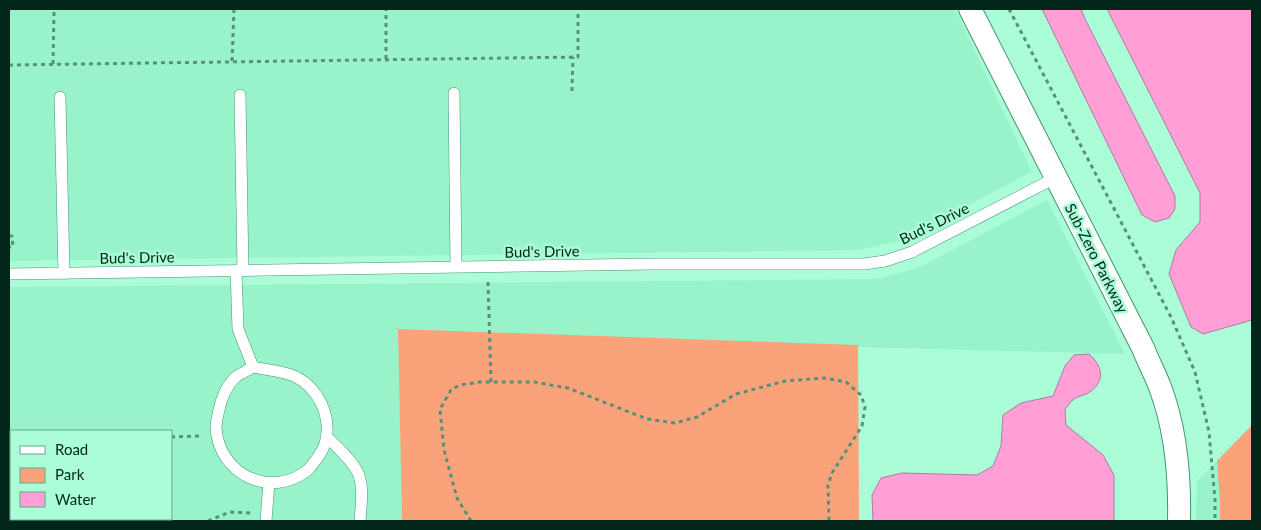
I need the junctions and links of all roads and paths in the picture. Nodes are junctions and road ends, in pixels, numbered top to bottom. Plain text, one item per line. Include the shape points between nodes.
1 (234, 9) edge
2 (386, 9) edge
3 (578, 9) edge
4 (970, 9) edge
5 (1009, 9) edge
6 (54, 11) dead end
7 (573, 57) junction
8 (386, 59) junction
9 (232, 62) junction
10 (52, 64) junction
11 (9, 65) edge
12 (572, 91) dead end
13 (454, 93) dead end
14 (240, 95) dead end
15 (60, 97) dead end
16 (1055, 178) junction
17 (9, 236) edge
18 (9, 248) edge
19 (456, 267) junction
20 (487, 267) junction
21 (240, 270) junction
22 (9, 274) edge
23 (64, 274) junction
24 (253, 367) junction
25 (491, 382) junction
26 (218, 436) junction
27 (326, 436) junction
28 (172, 437) edge
29 (269, 482) junction
30 (266, 518) edge
31 (208, 521) edge
32 (360, 521) edge
33 (471, 521) edge
34 (830, 521) edge
35 (1180, 521) edge
36 (1215, 521) edge

1 - 9 path
2 - 8 path
3 - 7 path via 578,57
4 - 16 street, Sub-Zero Parkway
5 - 36 path via 1171,317 1195,372 1208,432
6 - 10 path
7 - 8 path
7 - 12 path
8 - 9 path
9 - 10 path
10 - 11 path
13 - 19 lane
14 - 21 lane
15 - 23 lane
16 - 20 lane, Bud's Drive via 912,252 885,262
16 - 35 street, Sub-Zero Parkway via 1160,387 1177,462
17 - 18 path via 12,236 13,247
19 - 20 lane, Bud's Drive
19 - 21 lane, Bud's Drive
20 - 25 path
21 - 23 lane, Bud's Drive
21 - 24 lane via 238,329
22 - 23 lane, Bud's Drive
24 - 26 lane via 235,377 224,393 216,427
24 - 27 lane via 294,376 309,386 324,409
25 - 33 path via 460,385 452,390 440,409 444,450 457,498
25 - 34 path via 534,382 568,388 647,419 675,423 697,417 736,394 785,381 824,378 846,382 861,395 865,407 862,426 828,485
26 - 28 path
26 - 29 lane via 228,461 241,474
27 - 29 lane via 320,454 309,468 294,478
27 - 32 lane via 358,474
29 - 30 lane
30 - 31 path via 230,512

